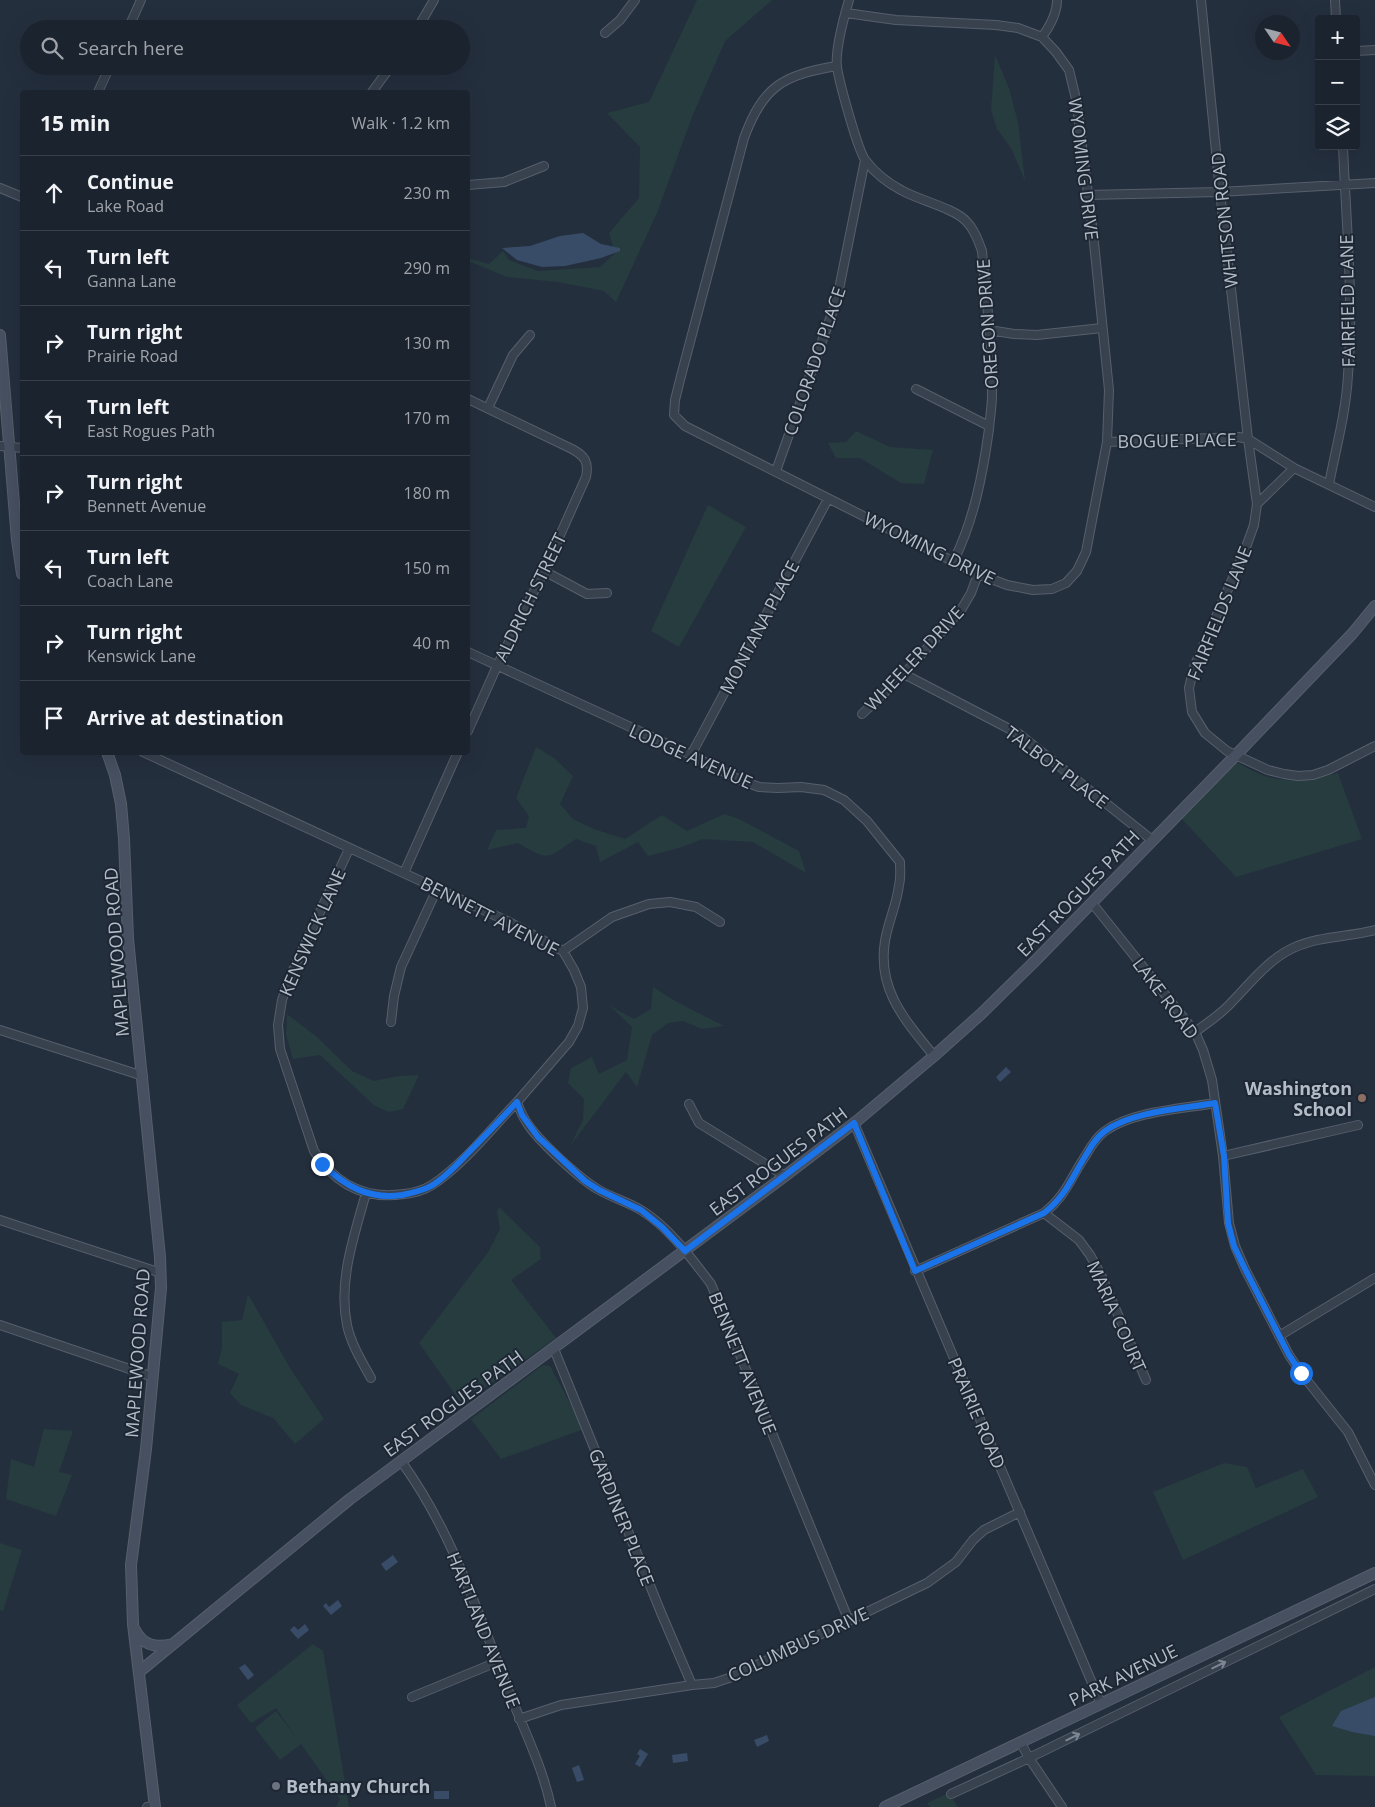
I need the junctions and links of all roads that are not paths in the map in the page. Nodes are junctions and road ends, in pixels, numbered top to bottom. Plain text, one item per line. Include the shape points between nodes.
1 (141, 0) edge
2 (434, 0) edge
3 (635, 0) edge
4 (849, 0) edge
5 (1057, 0) edge
6 (1201, 0) edge
7 (1335, 0) edge
8 (846, 13) junction
9 (1336, 15) edge
10 (132, 20) edge
11 (422, 20) edge
12 (605, 33) dead end
13 (1042, 37) junction
14 (1375, 50) edge
15 (1360, 51) edge
16 (837, 66) junction
17 (106, 75) edge
18 (384, 75) edge
19 (99, 90) edge
20 (373, 90) edge
21 (1343, 150) edge
22 (864, 160) junction
23 (544, 166) dead end
24 (1375, 183) edge
25 (470, 185) edge
26 (1344, 185) junction
27 (0, 188) edge
28 (1220, 192) junction
29 (1088, 195) junction
30 (20, 196) edge
31 (1102, 328) junction
32 (989, 330) junction
33 (0, 335) edge
34 (530, 335) dead end
35 (916, 390) dead end
36 (470, 400) edge
37 (488, 408) junction
38 (989, 426) junction
39 (1248, 439) junction
40 (1107, 442) junction
41 (5, 446) edge
42 (20, 448) edge
43 (1294, 468) junction
44 (776, 472) junction
45 (1329, 484) junction
46 (828, 499) junction
47 (1258, 504) junction
48 (1375, 507) edge
49 (20, 560) edge
50 (954, 560) junction
51 (544, 571) junction
52 (978, 574) junction
53 (606, 593) dead end
54 (1375, 606) edge
55 (470, 653) edge
56 (497, 666) junction
57 (904, 674) junction
58 (862, 714) dead end
59 (470, 727) edge
60 (1375, 746) edge
61 (108, 755) edge
62 (149, 755) edge
63 (457, 755) edge
64 (690, 755) junction
65 (1236, 755) junction
66 (1152, 840) junction
67 (349, 849) junction
68 (404, 873) junction
69 (437, 889) junction
70 (1092, 903) junction
71 (720, 922) dead end
72 (1375, 930) edge
73 (563, 951) junction
74 (391, 1022) dead end
75 (0, 1030) edge
76 (1195, 1032) junction
77 (934, 1056) junction
78 (143, 1076) junction
79 (517, 1102) junction
80 (1215, 1103) junction
81 (689, 1104) dead end
82 (854, 1123) junction
83 (1358, 1125) dead end
84 (1224, 1156) junction
85 (786, 1176) junction
86 (366, 1194) junction
87 (1044, 1213) junction
88 (0, 1220) edge
89 (685, 1251) junction
90 (915, 1271) junction
91 (161, 1273) junction
92 (1375, 1278) edge
93 (0, 1326) edge
94 (1279, 1336) junction
95 (554, 1349) junction
96 (153, 1378) junction
97 (371, 1378) dead end
98 (1146, 1380) dead end
99 (401, 1462) junction
100 (1375, 1485) edge
101 (1020, 1512) junction
102 (1375, 1573) edge
103 (1375, 1589) edge
104 (849, 1621) junction
105 (133, 1624) junction
106 (174, 1644) junction
107 (497, 1662) junction
108 (139, 1672) junction
109 (692, 1685) junction
110 (412, 1697) dead end
111 (1101, 1704) junction
112 (519, 1719) junction
113 (1021, 1743) junction
114 (1029, 1758) junction
115 (951, 1794) dead end
116 (152, 1807) edge
117 (551, 1807) edge
118 (885, 1807) edge
119 (1062, 1807) edge

1 - 10 street
2 - 11 street
3 - 12 street
4 - 8 street, OREGON DRIVE
5 - 13 street via 1051,26
6 - 28 street, WHITSON ROAD
7 - 9 street
8 - 13 street, WYOMING DRIVE via 896,20 996,25 1018,28
8 - 16 street, OREGON DRIVE
13 - 29 street, WYOMING DRIVE via 1069,70 1076,99
14 - 15 street
16 - 22 street, OREGON DRIVE
16 - 44 street, WYOMING DRIVE via 793,76 761,100 752,118 675,400 674,415 684,426
17 - 19 street
18 - 20 street
21 - 26 street, FAIRFIELD LANE
22 - 32 street, OREGON DRIVE via 898,189 965,220 982,251
22 - 44 street, COLORADO PLACE via 837,299
23 - 25 street via 504,182
24 - 26 street
26 - 28 street
26 - 45 street, FAIRFIELD LANE via 1351,330 1341,431
27 - 30 street
28 - 29 street
28 - 39 street, WHITSON ROAD
29 - 31 street, WYOMING DRIVE
31 - 32 street via 1037,335
31 - 40 street, WYOMING DRIVE via 1109,390
32 - 38 street, OREGON DRIVE via 992,396
33 - 41 street
34 - 37 street via 513,355
35 - 38 street
36 - 37 street
37 - 51 street, ALDRICH STREET via 572,449 587,461 586,477
38 - 50 street, OREGON DRIVE via 974,509
39 - 40 street, BOGUE PLACE
39 - 43 street
39 - 47 street, WHITSON ROAD
40 - 52 street, WYOMING DRIVE via 1086,552 1077,571 1066,583 1052,589 1033,590
41 - 42 street
41 - 49 street
43 - 45 street
43 - 47 street
44 - 46 street, WYOMING DRIVE
45 - 48 street
46 - 50 street, WYOMING DRIVE
46 - 64 street, MONTANA PLACE
47 - 65 street, FAIRFIELDS LANE via 1245,550 1194,666 1189,688 1197,723 1218,744
50 - 52 street, WYOMING DRIVE
51 - 53 street via 587,594
51 - 56 street, ALDRICH STREET
52 - 57 street, WHEELER DRIVE via 972,593 961,610
54 - 65 street, EAST ROGUES PATH
55 - 56 street, LODGE AVENUE
56 - 59 street, ALDRICH STREET
56 - 64 street, LODGE AVENUE
57 - 58 street, WHEELER DRIVE
57 - 66 street, TALBOT PLACE via 1019,734
60 - 65 street, FAIRFIELDS LANE via 1328,770 1306,775 1268,770
61 - 78 street, MAPLEWOOD ROAD via 121,804 128,939
62 - 67 street, BENNETT AVENUE
63 - 68 street
64 - 77 street, LODGE AVENUE via 759,787 824,790 844,800 886,842 900,862 900,885 885,940 884,970 894,1001
65 - 66 street, EAST ROGUES PATH
66 - 70 street, EAST ROGUES PATH
67 - 68 street, BENNETT AVENUE
67 - 86 street, KENSWICK LANE via 289,979 278,1025 280,1049 314,1151 337,1178
68 - 69 street, BENNETT AVENUE
69 - 73 street, BENNETT AVENUE
69 - 74 street via 401,967
70 - 76 street, LAKE ROAD
70 - 77 street, EAST ROGUES PATH via 981,1014
71 - 73 street via 696,906 670,902 649,904 612,917
72 - 76 street via 1308,942 1291,949 1274,960
73 - 79 street, BENNETT AVENUE via 581,987 583,1008 578,1026 569,1042
75 - 78 street
76 - 80 street, LAKE ROAD via 1208,1064
77 - 82 street, EAST ROGUES PATH
78 - 91 street, MAPLEWOOD ROAD
79 - 86 street via 451,1171 431,1186 395,1196
79 - 89 street, BENNETT AVENUE via 538,1137 585,1181 641,1210
80 - 84 street, LAKE ROAD
80 - 87 street via 1134,1116 1104,1132 1056,1204
81 - 85 street via 699,1122
82 - 85 street, EAST ROGUES PATH
82 - 90 street, PRAIRIE ROAD
83 - 84 street
84 - 94 street, LAKE ROAD via 1228,1223 1234,1246
85 - 89 street, EAST ROGUES PATH
86 - 97 street via 348,1259 344,1304 348,1327
87 - 90 street
87 - 98 street, MARIA COURT via 1079,1240 1090,1255
88 - 91 street
89 - 95 street, EAST ROGUES PATH
89 - 104 street, BENNETT AVENUE via 711,1284 724,1313
90 - 101 street, PRAIRIE ROAD
91 - 96 street, MAPLEWOOD ROAD
92 - 94 street
93 - 96 street
94 - 100 street, LAKE ROAD via 1301,1373 1348,1432
95 - 99 street, EAST ROGUES PATH
95 - 109 street, GARDINER PLACE
96 - 105 street, MAPLEWOOD ROAD via 131,1565
99 - 106 street, EAST ROGUES PATH
99 - 107 street, HARTLAND AVENUE via 445,1534
101 - 104 street, COLUMBUS DRIVE via 984,1530 956,1562 927,1583
101 - 111 street, PRAIRIE ROAD
102 - 111 street, PARK AVENUE
114 -> 103 street
104 - 109 street, COLUMBUS DRIVE via 732,1677
105 - 106 street via 137,1635 147,1644 158,1647
105 - 108 street, MAPLEWOOD ROAD
106 - 108 street, EAST ROGUES PATH
107 - 110 street
107 - 112 street, HARTLAND AVENUE
108 - 116 street, MAPLEWOOD ROAD
109 - 112 street, COLUMBUS DRIVE via 561,1705
111 - 113 street, PARK AVENUE
112 - 117 street, HARTLAND AVENUE via 540,1769
113 - 114 street
113 - 118 street, PARK AVENUE
114 - 115 street
114 - 119 street

